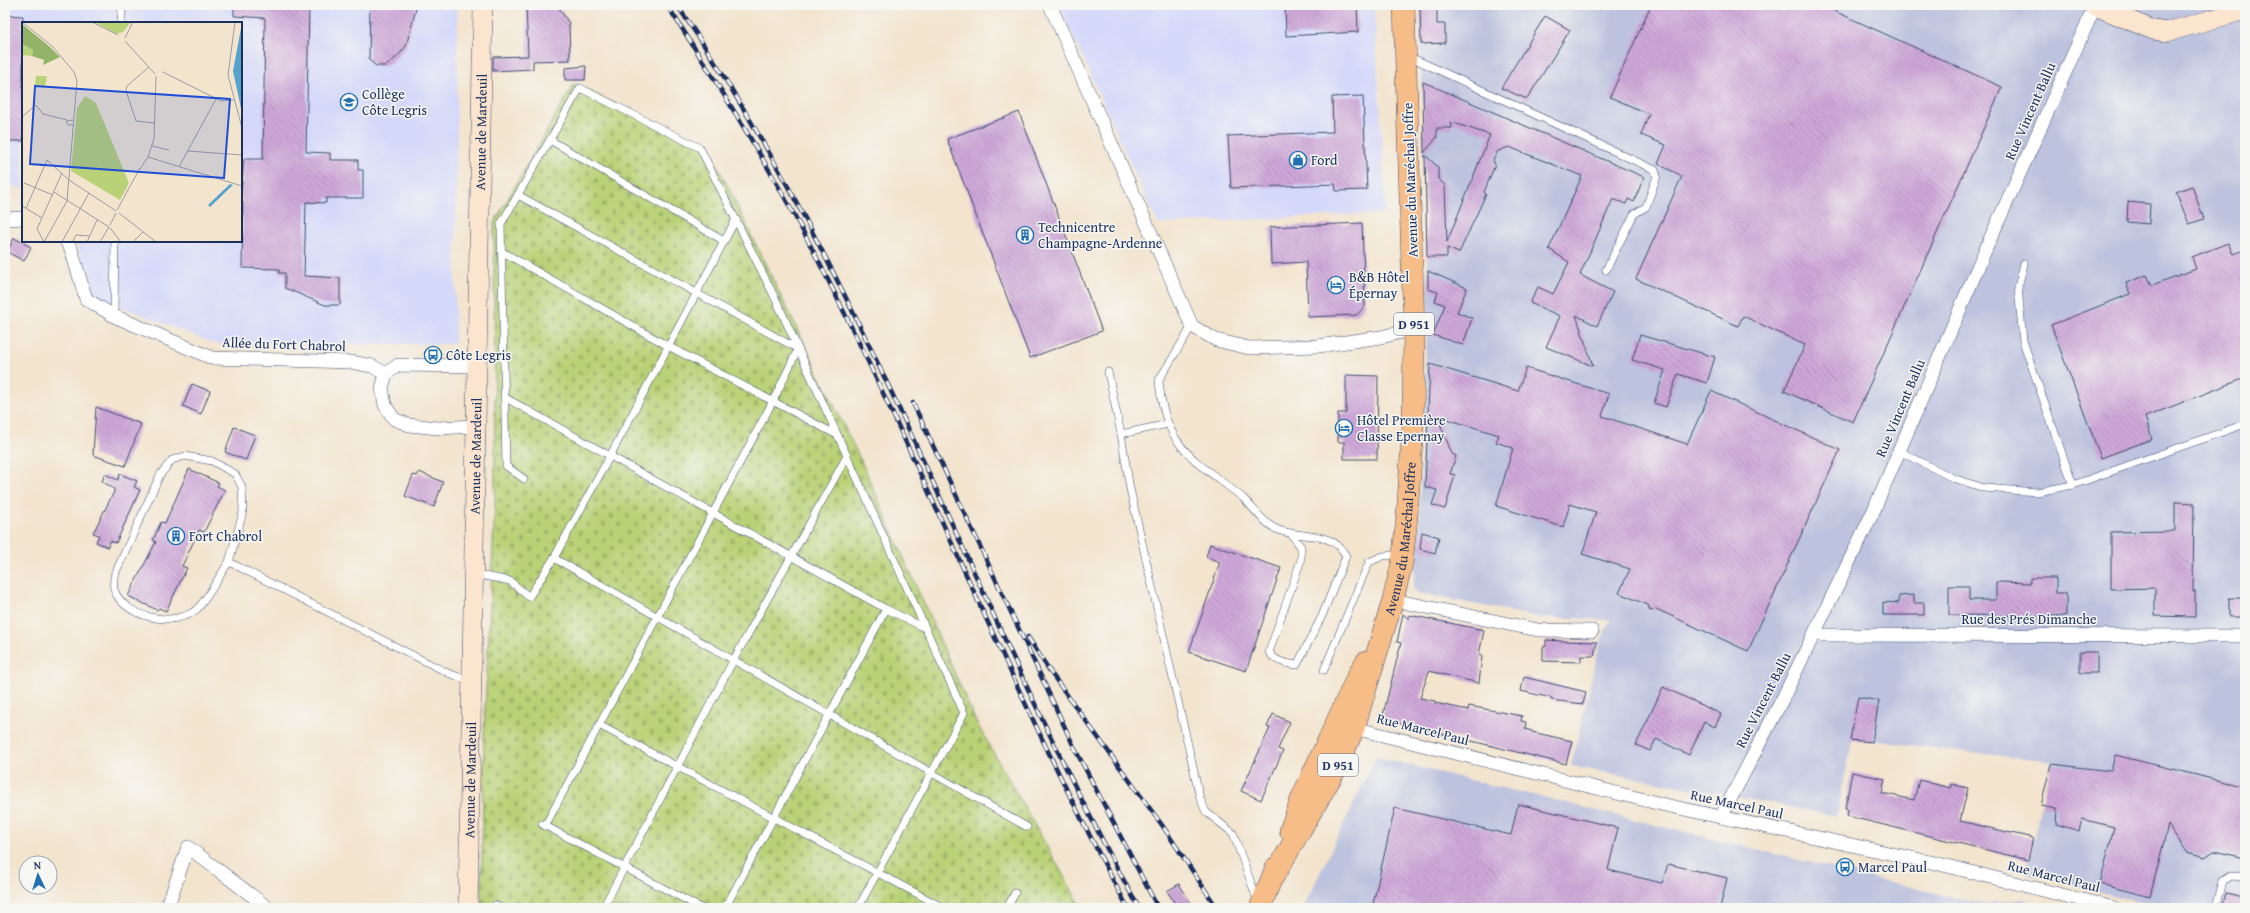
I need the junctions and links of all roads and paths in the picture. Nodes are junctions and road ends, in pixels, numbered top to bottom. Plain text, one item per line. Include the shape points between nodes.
1 (122, 5) edge
2 (483, 5) edge
3 (1050, 5) edge
4 (1404, 5) edge
5 (2094, 5) edge
6 (2245, 10) edge
7 (121, 22) edge
8 (1406, 55) junction
9 (550, 140) junction
10 (518, 195) junction
11 (22, 218) edge
12 (5, 219) edge
13 (736, 219) junction
14 (724, 241) junction
15 (67, 242) edge
16 (115, 242) edge
17 (501, 251) junction
18 (2024, 264) dead end
19 (1606, 270) dead end
20 (697, 294) junction
21 (114, 316) junction
22 (1192, 326) junction
23 (1414, 330) junction
24 (668, 346) junction
25 (798, 349) junction
26 (477, 366) junction
27 (1108, 372) dead end
28 (386, 374) junction
29 (504, 397) junction
30 (773, 401) junction
31 (1168, 424) junction
32 (2245, 424) edge
33 (476, 426) junction
34 (1121, 434) junction
35 (837, 435) junction
36 (1899, 451) junction
37 (610, 456) junction
38 (846, 456) junction
39 (524, 479) dead end
40 (2073, 486) junction
41 (712, 513) junction
42 (1291, 534) junction
43 (1403, 554) junction
44 (791, 556) junction
45 (554, 558) junction
46 (229, 562) junction
47 (474, 574) junction
48 (1393, 600) junction
49 (886, 609) junction
50 (657, 617) junction
51 (925, 628) junction
52 (1592, 631) dead end
53 (1814, 635) junction
54 (2245, 636) edge
55 (1381, 640) junction
56 (734, 661) junction
57 (1324, 670) dead end
58 (472, 682) junction
59 (828, 716) junction
60 (599, 725) junction
61 (1354, 728) junction
62 (678, 767) junction
63 (931, 773) junction
64 (1721, 817) junction
65 (772, 818) junction
66 (1027, 828) dead end
67 (625, 868) junction
68 (877, 873) junction
69 (2245, 877) edge
70 (1272, 879) junction
71 (1015, 893) dead end
72 (167, 908) edge
73 (268, 908) edge
74 (468, 908) edge
75 (603, 908) edge
76 (701, 908) edge
77 (725, 908) edge
78 (858, 908) edge
79 (944, 908) edge
80 (1007, 908) edge
81 (1260, 908) edge
82 (2114, 908) edge
83 (2215, 908) edge

1 - 7 lane
2 - 26 street, Avenue de Mardeuil
3 - 22 street
4 - 8 main road, Avenue du Maréchal Joffre / D 951
5 - 6 street via 2153,30 2167,32
5 - 36 street, Rue Vincent Ballu
8 - 19 lane via 1655,170 1657,176 1646,207 1634,214
8 - 23 main road, Avenue du Maréchal Joffre / D 951
9 - 10 lane
9 - 13 lane via 580,88 700,148
9 - 14 lane
10 - 17 lane via 501,224
10 - 20 lane
11 - 12 street
13 - 14 lane
13 - 25 lane
14 - 20 lane
15 - 21 street, Allée du Fort Chabrol via 86,299
16 - 21 lane
17 - 24 lane
17 - 29 lane
18 - 40 lane via 2018,287 2023,341
20 - 24 lane
20 - 25 lane
21 - 28 street, Allée du Fort Chabrol via 212,358 351,362 372,366
22 - 23 street via 1216,340 1248,348 1318,346
22 - 31 lane via 1159,380
23 - 43 main road, Avenue du Maréchal Joffre / D 951 via 1413,425
24 - 30 lane
24 - 37 lane
25 - 30 lane
25 - 35 lane
26 - 28 street via 398,365
26 - 33 street, Avenue de Mardeuil
27 - 34 lane
28 - 33 street via 382,388 385,404 394,419 409,425 438,428
29 - 37 lane
29 - 39 lane via 506,466
30 - 35 lane
30 - 41 lane
31 - 34 lane
31 - 42 lane via 1175,439 1191,458 1243,499 1275,529
32 - 40 lane
33 - 47 street, Avenue de Mardeuil
34 - 81 lane via 1130,489 1202,806 1213,819 1232,833
35 - 38 lane
36 - 40 lane via 1953,478 1984,488 2037,492
36 - 53 street, Rue Vincent Ballu
37 - 41 lane
37 - 45 lane
38 - 44 lane
38 - 51 lane
41 - 44 lane
41 - 50 lane
42 - 42 lane via 1301,547 1301,560 1269,652 1272,657 1297,665 1322,616 1346,556 1343,548 1335,542 1311,534
43 - 48 main road, Avenue du Maréchal Joffre / D 951
43 - 57 lane via 1383,556 1369,562
44 - 49 lane
44 - 56 lane
45 - 47 lane via 529,597 510,581
45 - 50 lane
46 - 46 lane via 242,512 242,487 235,474 212,461 185,456 172,460 160,475 114,576 114,588 121,601 135,611 156,619 172,620 198,608
46 - 58 lane via 448,673
47 - 58 street, Avenue de Mardeuil
48 - 52 street via 1538,630
48 - 55 main road, Avenue du Maréchal Joffre / D 951
49 - 51 lane
49 - 59 lane
50 - 56 lane
50 - 60 lane
51 - 63 lane via 964,713
53 - 54 street, Rue des Prés Dimanche
53 - 64 street, Rue Vincent Ballu
55 - 61 main road, Avenue du Maréchal Joffre / D 951
55 - 70 main road, Avenue du Maréchal Joffre / D 951 via 1359,672 1302,797
56 - 59 lane
56 - 62 lane
58 - 74 street, Avenue de Mardeuil
59 - 63 lane
59 - 65 lane
60 - 62 lane
60 - 67 lane via 543,825
61 - 64 street, Rue Marcel Paul
61 - 70 main road, Avenue du Maréchal Joffre / D 951 via 1339,764
62 - 65 lane
62 - 67 lane
63 - 66 lane
63 - 68 lane
64 - 82 street, Rue Marcel Paul via 1935,863
65 - 68 lane
65 - 77 lane
67 - 75 lane
67 - 76 lane
68 - 78 lane
68 - 79 lane
69 - 83 lane via 2230,876 2222,880
70 - 81 main road, D 951
71 - 80 lane
72 - 73 street via 188,847

